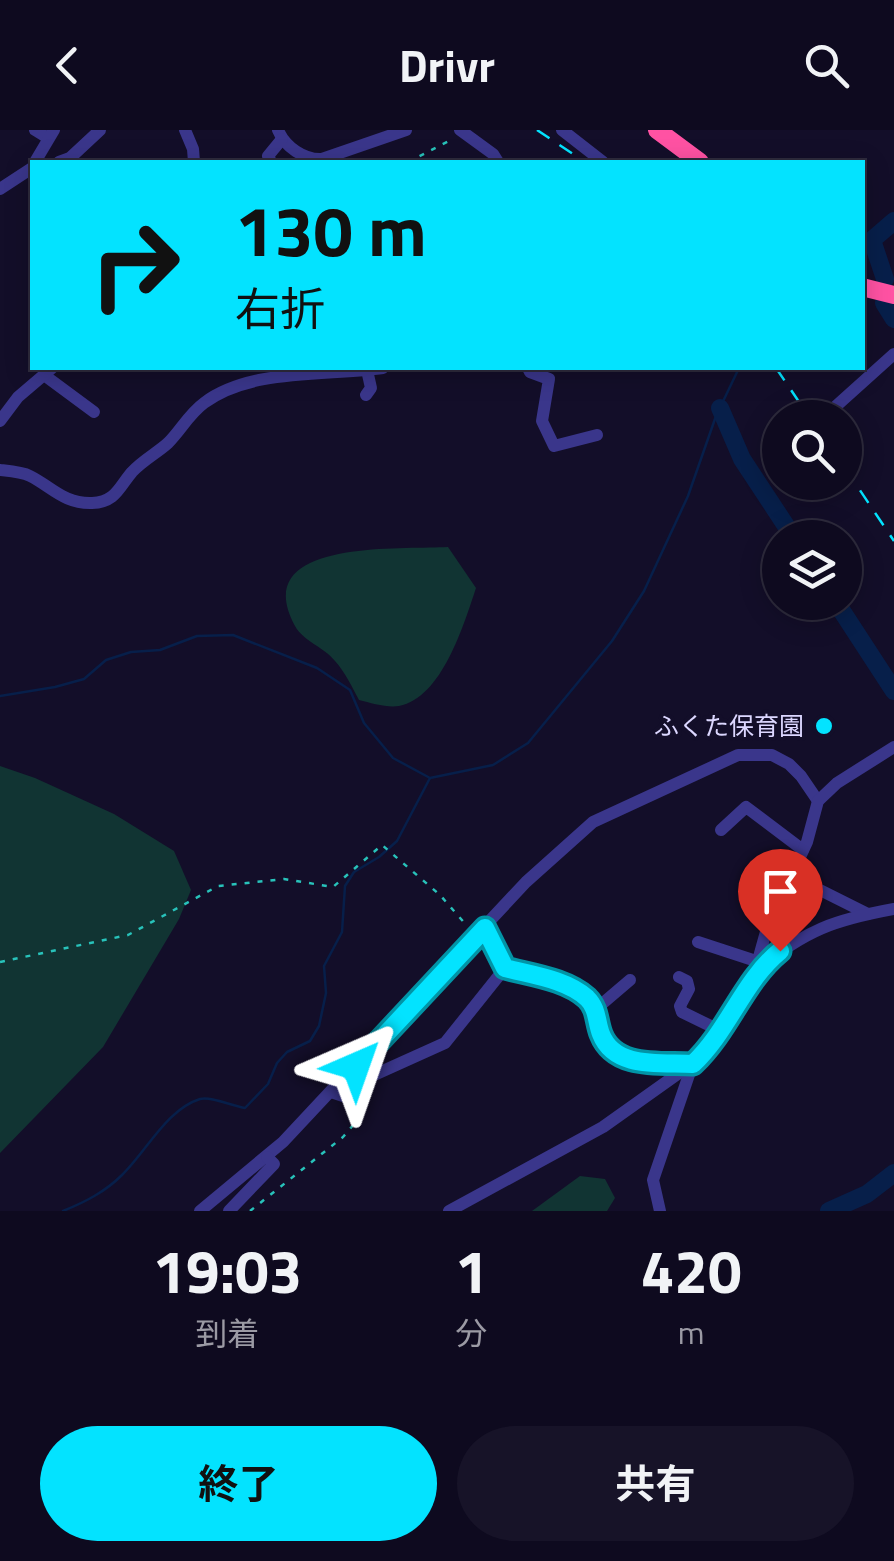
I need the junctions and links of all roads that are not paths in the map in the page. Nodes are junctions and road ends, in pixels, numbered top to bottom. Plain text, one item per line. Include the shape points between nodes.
1 (35, 130) edge
2 (100, 130) edge
3 (185, 130) edge
4 (406, 130) edge
5 (562, 130) edge
6 (658, 130) edge
7 (463, 131) edge
8 (280, 133) edge
9 (51, 134) edge
10 (37, 160) edge
11 (64, 160) edge
12 (194, 160) edge
13 (270, 160) edge
14 (496, 160) edge
15 (599, 160) edge
16 (697, 160) edge
17 (30, 169) edge
18 (0, 189) edge
19 (865, 287) edge
20 (894, 294) edge
21 (893, 357) edge
22 (367, 370) joint
23 (529, 370) edge
24 (48, 371) edge
25 (282, 371) edge
26 (366, 394) dead end
27 (843, 400) edge
28 (94, 412) dead end
29 (0, 421) edge
30 (597, 435) dead end
31 (0, 470) edge
32 (894, 748) edge
33 (818, 801) junction
34 (721, 830) dead end
35 (803, 850) junction
36 (792, 876) junction
37 (894, 909) edge
38 (868, 914) junction
39 (481, 932) junction
40 (698, 942) dead end
41 (758, 966) junction
42 (505, 968) junction
43 (679, 977) dead end
44 (630, 980) dead end
45 (728, 991) dead end
46 (741, 1000) junction
47 (596, 1009) junction
48 (721, 1031) junction
49 (693, 1064) junction
50 (331, 1092) junction
51 (267, 1157) junction
52 (200, 1211) edge
53 (229, 1211) edge
54 (450, 1211) edge
55 (660, 1211) edge

1 - 9 street
2 - 11 street
3 - 12 street
4 - 8 street via 322,160 312,160
5 - 15 street
6 - 16 highway
7 - 14 street
8 - 13 street
9 - 10 street
17 - 18 street
19 - 20 highway
21 - 27 street
22 - 25 street
22 - 26 street
23 - 30 street via 549,379 542,421 554,446
24 - 28 street
24 - 29 street
25 - 31 street via 204,402 108,500 73,500 28,475
32 - 33 street
33 - 35 street
33 - 39 street via 789,764 772,755 738,754 594,822
34 - 35 street via 746,807
35 - 36 street
36 - 38 street
36 - 41 street
37 - 38 street
38 - 41 street via 820,926
39 - 42 street
39 - 50 street
40 - 41 street
41 - 46 street
42 - 47 street via 566,985
42 - 50 street via 445,1043 343,1096
43 - 48 street via 688,988 680,1015
44 - 47 street
45 - 46 street
46 - 48 street
47 - 49 street via 606,1046 617,1055
48 - 49 street
49 - 54 street via 603,1126
49 - 55 street via 653,1180
50 - 51 street
51 - 52 street
51 - 53 street via 274,1164

